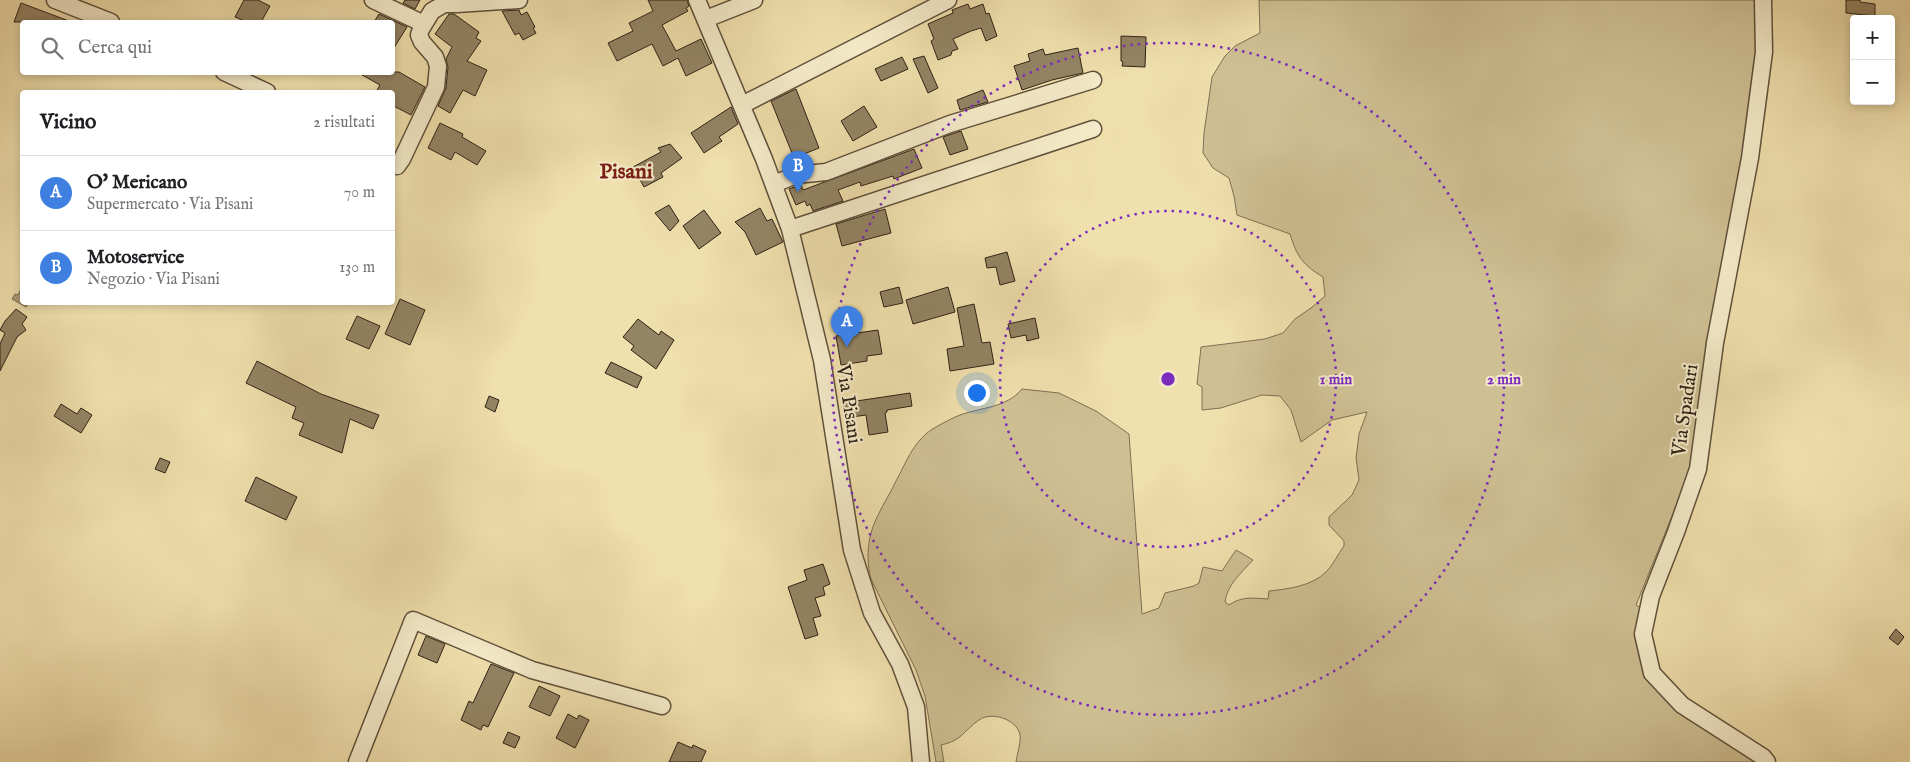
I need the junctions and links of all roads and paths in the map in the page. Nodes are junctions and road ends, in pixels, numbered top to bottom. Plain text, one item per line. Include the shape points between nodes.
1 (55, 0) edge
2 (373, 0) edge
3 (520, 0) edge
4 (697, 0) edge
5 (754, 0) edge
6 (948, 0) edge
7 (1763, 0) edge
8 (706, 19) junction
9 (106, 20) edge
10 (424, 24) junction
11 (230, 75) edge
12 (1093, 80) dead end
13 (263, 90) edge
14 (742, 105) junction
15 (1093, 129) dead end
16 (395, 165) edge
17 (774, 184) junction
18 (790, 229) junction
19 (662, 706) dead end
20 (356, 762) edge
21 (921, 762) edge
22 (1767, 762) edge

1 - 9 street
2 - 10 street
3 - 10 street via 444,4 432,11
4 - 8 street, Via Pisani
5 - 8 street
6 - 14 street
7 - 22 street, Via Spadari via 1764,52 1750,158 1715,343 1698,469 1651,596 1643,634 1652,673 1682,704
8 - 14 street, Via Pisani
10 - 16 street via 419,35 438,66 436,87 402,159
11 - 13 street
12 - 17 street via 950,124 826,172 796,175
14 - 17 street, Via Pisani
15 - 18 street
17 - 18 street, Via Pisani
18 - 21 street, Via Pisani via 822,360 852,550 872,614 900,664 916,708
19 - 20 street via 532,670 413,620

